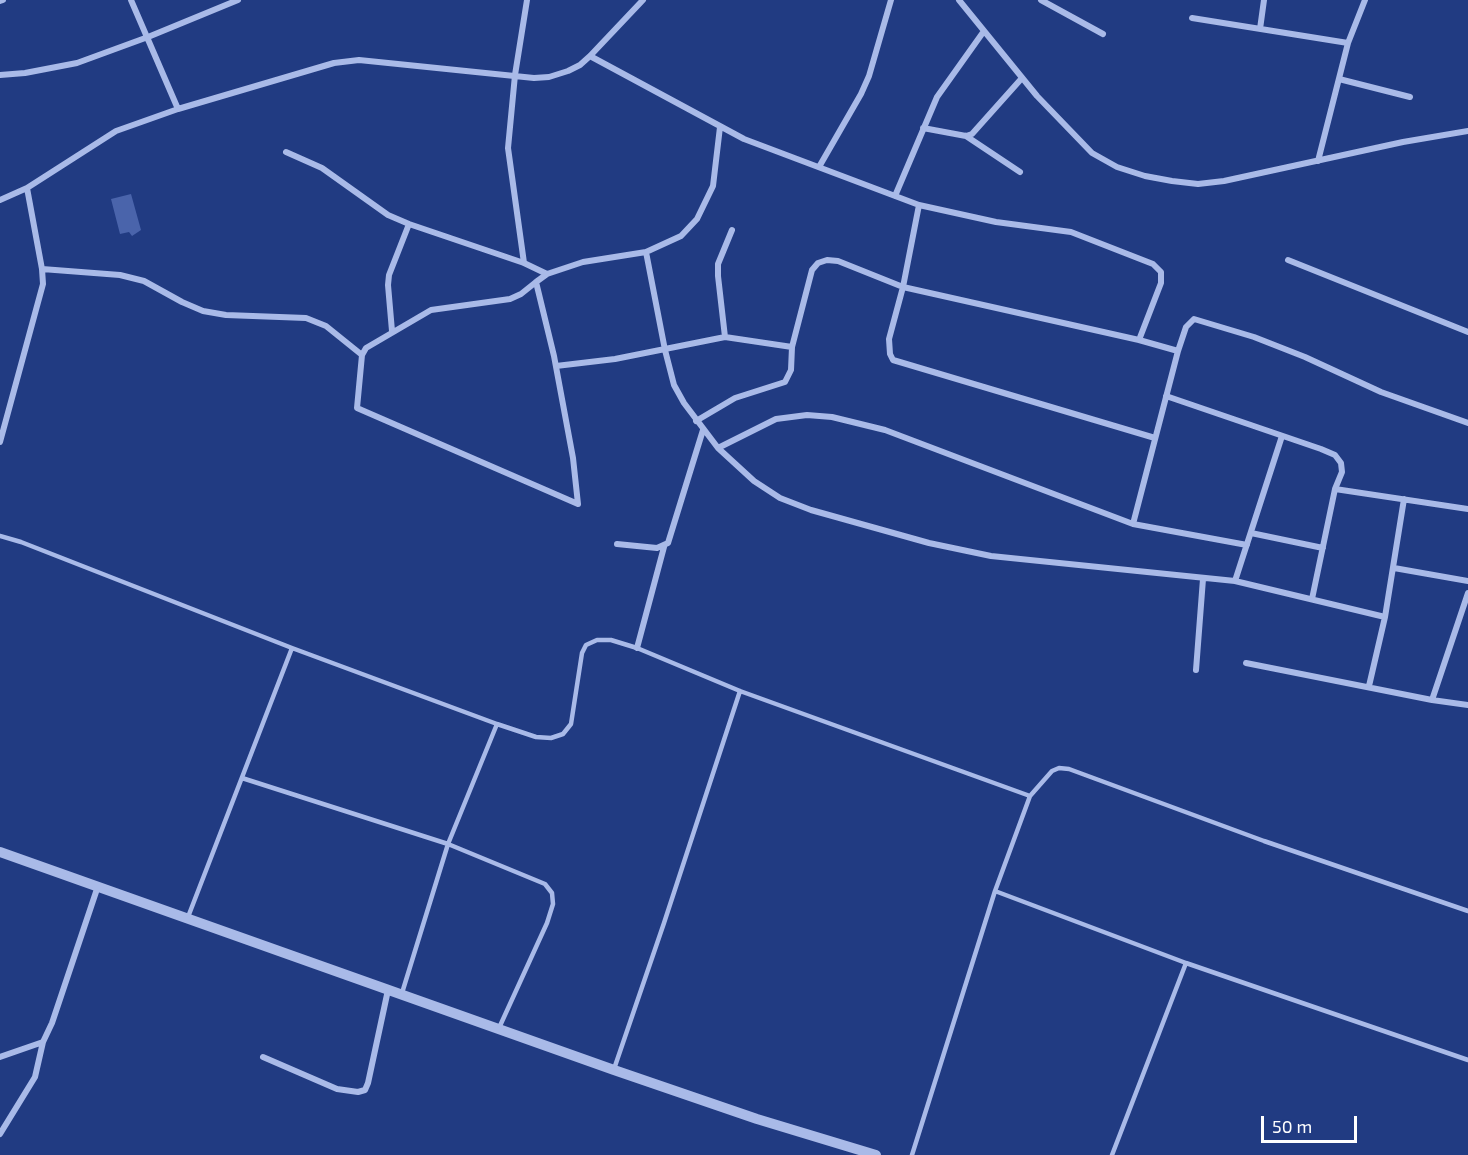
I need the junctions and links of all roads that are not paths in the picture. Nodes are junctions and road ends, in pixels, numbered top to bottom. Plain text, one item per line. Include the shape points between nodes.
1 (131, 0) edge
2 (237, 0) edge
3 (527, 0) edge
4 (643, 0) edge
5 (891, 0) edge
6 (959, 0) edge
7 (1041, 0) edge
8 (1264, 0) edge
9 (1365, 0) edge
10 (1192, 18) dead end
11 (1260, 29) junction
12 (984, 31) junction
13 (1103, 33) dead end
14 (148, 37) junction
15 (1348, 43) junction
16 (590, 56) junction
17 (0, 75) edge
18 (515, 75) junction
19 (1022, 78) junction
20 (1339, 79) junction
21 (1410, 97) dead end
22 (178, 109) junction
23 (720, 127) junction
24 (923, 128) junction
25 (1468, 131) edge
26 (966, 136) junction
27 (286, 152) dead end
28 (1318, 161) junction
29 (819, 167) junction
30 (1020, 172) dead end
31 (27, 189) junction
32 (896, 196) junction
33 (0, 200) edge
34 (919, 205) junction
35 (409, 224) junction
36 (732, 230) dead end
37 (646, 252) junction
38 (1288, 260) dead end
39 (524, 263) junction
40 (42, 269) junction
41 (547, 274) junction
42 (536, 282) junction
43 (903, 287) junction
44 (392, 331) junction
45 (1468, 332) edge
46 (725, 337) junction
47 (1139, 340) junction
48 (792, 347) junction
49 (665, 350) junction
50 (1178, 351) junction
51 (362, 355) junction
52 (556, 366) junction
53 (1166, 396) junction
54 (696, 421) junction
55 (1468, 423) edge
56 (703, 430) junction
57 (1282, 436) junction
58 (1155, 438) junction
59 (0, 442) edge
60 (718, 448) junction
61 (1335, 489) junction
62 (1404, 499) junction
63 (1468, 508) edge
64 (1133, 524) junction
65 (1251, 533) junction
66 (0, 536) edge
67 (617, 544) dead end
68 (1247, 545) junction
69 (664, 547) junction
70 (1323, 548) junction
71 (1394, 568) junction
72 (1203, 579) junction
73 (1236, 581) junction
74 (1468, 581) edge
75 (1468, 593) edge
76 (1312, 599) junction
77 (1385, 617) junction
78 (292, 648) junction
79 (637, 648) junction
80 (1246, 663) dead end
81 (1196, 670) dead end
82 (1369, 686) junction
83 (740, 691) junction
84 (1432, 700) junction
85 (1468, 705) edge
86 (497, 724) junction
87 (242, 778) junction
88 (1030, 796) junction
89 (448, 844) junction
90 (0, 852) edge
91 (98, 886) junction
92 (995, 891) junction
93 (1468, 911) edge
94 (188, 917) junction
95 (1186, 963) junction
96 (388, 990) junction
97 (401, 995) junction
98 (499, 1028) junction
99 (43, 1042) junction
100 (0, 1056) edge
101 (263, 1057) dead end
102 (1468, 1060) edge
103 (614, 1070) junction
104 (0, 1134) edge
105 (876, 1155) edge
106 (912, 1155) edge
107 (1112, 1155) edge

1 - 14 street
2 - 14 street
3 - 18 street
4 - 16 street
5 - 29 street via 869,76
6 - 12 street
7 - 13 street
8 - 11 street
9 - 15 street
10 - 11 street
11 - 15 street
12 - 19 street
12 - 24 street via 945,84
14 - 17 street via 77,63
14 - 22 street
15 - 20 street
16 - 18 street via 580,65 549,77
16 - 23 street
18 - 22 street via 359,60 312,68
18 - 39 street via 508,148
19 - 26 street via 977,131
19 - 28 street via 1092,153 1145,176 1198,184
20 - 21 street
20 - 28 street
22 - 31 street via 116,131
23 - 29 street
23 - 37 street via 713,186 697,219 681,236
24 - 26 street
24 - 32 street
25 - 28 street
26 - 30 street
27 - 35 street via 314,164 371,204
29 - 32 street
31 - 33 street
31 - 40 street
32 - 34 street
34 - 43 street
34 - 47 street via 996,222 1071,232 1153,264 1161,272 1161,283
35 - 39 street
35 - 44 street via 389,275
36 - 46 street via 717,276
37 - 41 street via 583,262
37 - 49 street
38 - 45 street
39 - 41 street
40 - 51 street via 120,275 144,281 203,311 306,318 326,326
40 - 59 street via 41,296
41 - 42 street
42 - 44 street via 510,299 431,310
42 - 52 street
43 - 47 street
43 - 48 street via 838,261 818,263 812,270
43 - 58 street via 889,339 893,360
44 - 51 street
46 - 48 street
46 - 49 street
47 - 50 street
48 - 54 street via 791,370 785,382 735,398
49 - 52 street
49 - 54 street via 674,385
50 - 53 street
50 - 55 street via 1186,327 1198,319 1254,337 1381,392
51 - 52 street via 357,408 578,504
53 - 57 street
53 - 58 street
54 - 56 street
56 - 60 street
56 - 69 street
57 - 61 street via 1335,455 1341,472
57 - 65 street
58 - 64 street
60 - 64 street via 776,419 832,417 885,430
60 - 72 street via 754,481 780,498 929,543 991,556
61 - 62 street
61 - 70 street
62 - 63 street
62 - 71 street
64 - 68 street
65 - 68 street
65 - 70 street
66 - 78 lane
67 - 69 street
68 - 73 street
69 - 79 street
70 - 76 street
71 - 74 street
71 - 77 street
72 - 73 street
72 - 81 street
73 - 76 street
75 - 84 street
76 - 77 street
77 - 82 street
78 - 86 lane
78 - 87 lane
79 - 83 lane
79 - 86 lane via 612,640 586,645 571,724 563,734 543,738
80 - 82 street
82 - 84 street
83 - 88 lane
83 - 103 lane
84 - 85 street
86 - 89 lane
87 - 89 lane
87 - 94 lane
88 - 92 lane
88 - 93 lane via 1052,771 1069,769
89 - 97 lane
89 - 98 lane via 545,884 552,893 547,923
90 - 91 street
91 - 94 street
91 - 99 street
92 - 95 lane
92 - 106 lane
94 - 96 street
95 - 102 lane
95 - 107 lane
96 - 97 street
96 - 101 street via 365,1090 337,1089
97 - 98 street
98 - 103 street
99 - 100 street
99 - 104 street via 33,1083
103 - 105 street

